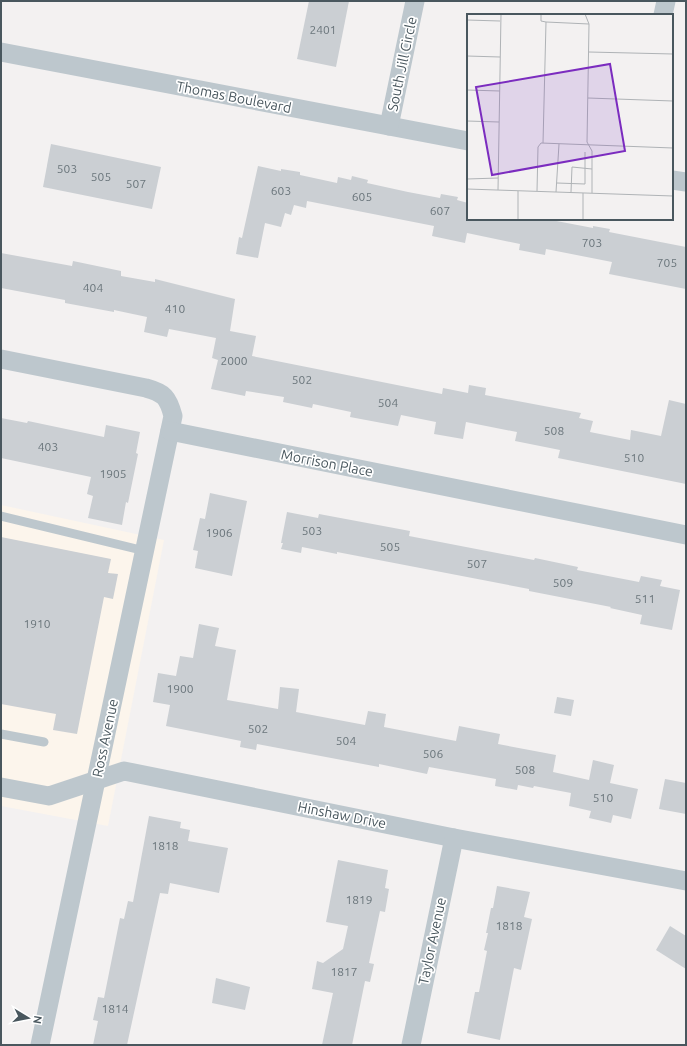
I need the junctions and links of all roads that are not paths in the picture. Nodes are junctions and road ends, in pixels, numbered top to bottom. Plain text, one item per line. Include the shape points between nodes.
1 (415, 1) edge
2 (666, 1) edge
3 (662, 14) edge
4 (1, 52) edge
5 (389, 126) junction
6 (467, 141) edge
7 (673, 180) edge
8 (686, 182) edge
9 (1, 359) edge
10 (170, 431) junction
11 (1, 516) edge
12 (686, 535) edge
13 (145, 550) junction
14 (1, 734) edge
15 (44, 742) dead end
16 (96, 781) junction
17 (1, 787) edge
18 (454, 838) junction
19 (686, 881) edge
20 (40, 1045) edge
21 (410, 1045) edge

1 - 5 street, South Jill Circle
2 - 3 street
4 - 5 street, Thomas Boulevard
5 - 6 street, Thomas Boulevard
7 - 8 street
9 - 10 street via 159,392 169,401 173,416
10 - 12 street, Morrison Place
10 - 13 street, Ross Avenue
11 - 13 lane
13 - 16 street, Ross Avenue
14 - 15 lane
16 - 17 street, Hinshaw Drive via 49,796
16 - 18 street, Hinshaw Drive via 124,771
16 - 20 street, Ross Avenue
18 - 19 street, Hinshaw Drive
18 - 21 street, Taylor Avenue

